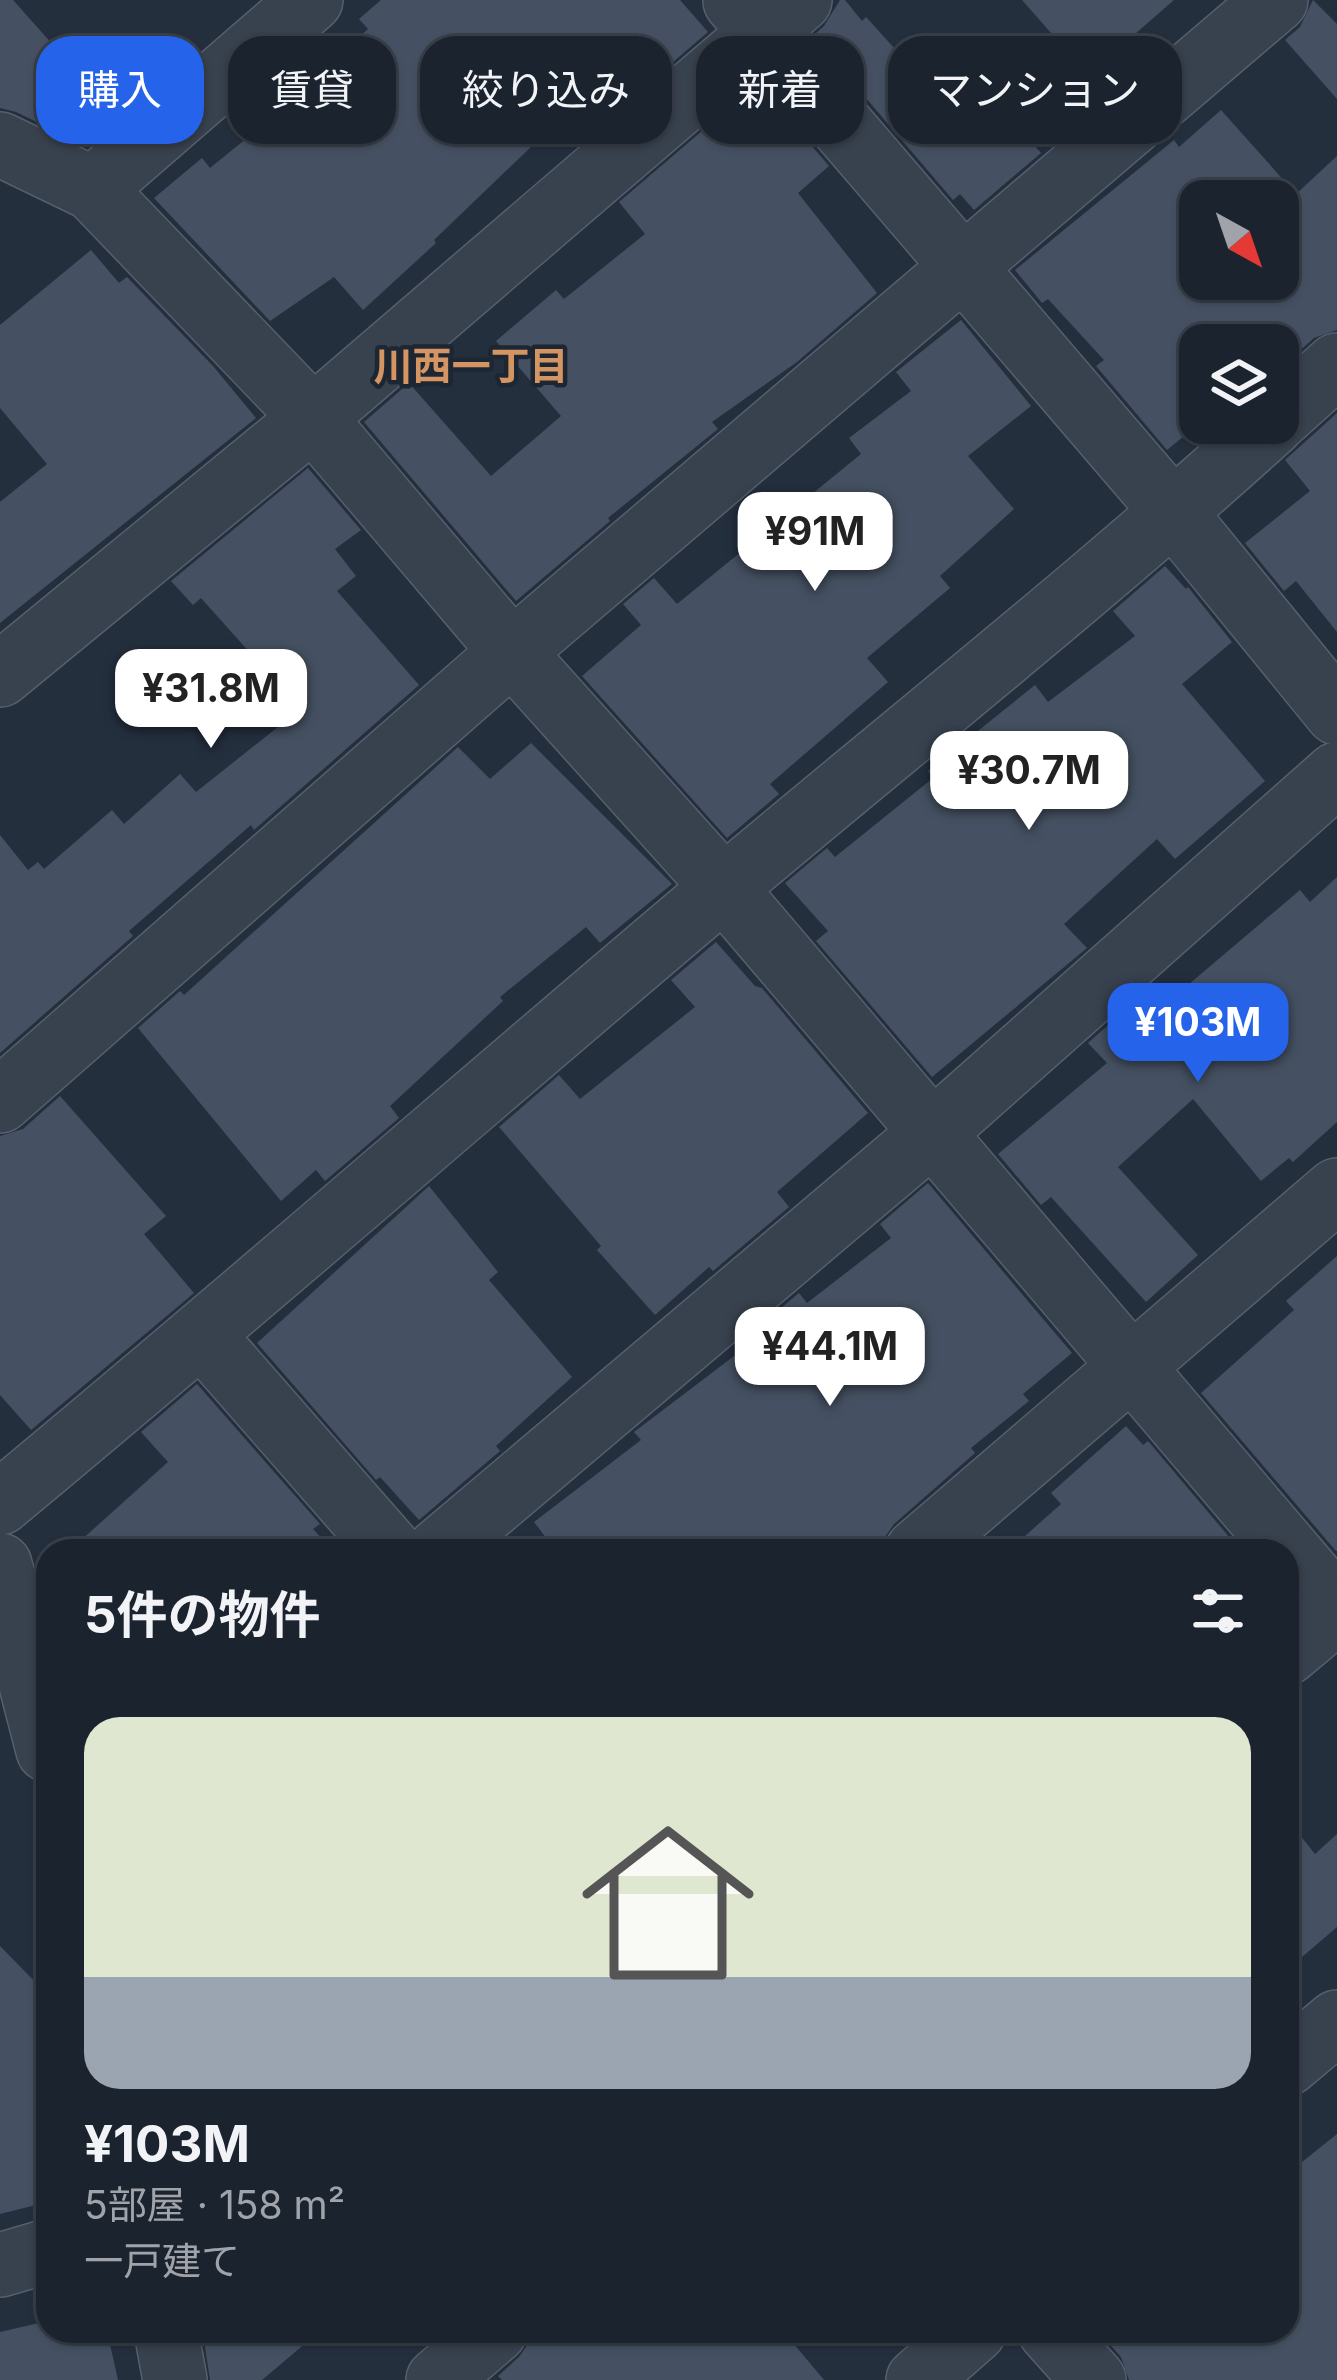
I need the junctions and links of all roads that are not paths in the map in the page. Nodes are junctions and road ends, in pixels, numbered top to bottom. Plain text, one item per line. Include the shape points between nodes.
1 (311, 0) edge
2 (1276, 0) edge
3 (765, 11) edge
4 (0, 144) edge
5 (94, 189) junction
6 (964, 270) junction
7 (1337, 365) edge
8 (1299, 399) edge
9 (313, 418) junction
10 (1250, 444) edge
11 (1174, 513) junction
12 (512, 652) junction
13 (0, 675) edge
14 (1337, 713) edge
15 (1337, 774) edge
16 (724, 888) junction
17 (0, 1101) edge
18 (931, 1134) junction
19 (1337, 1190) edge
20 (202, 1335) junction
21 (1134, 1365) junction
22 (0, 1503) edge
23 (380, 1539) edge
24 (452, 1539) edge
25 (931, 1539) edge
26 (1279, 1539) edge
27 (1299, 1563) edge
28 (0, 1565) edge
29 (1337, 1609) edge
30 (1299, 1642) edge
31 (36, 1704) edge
32 (1337, 2022) edge
33 (1299, 2054) edge
34 (36, 2254) edge
35 (0, 2265) edge
36 (168, 2343) edge
37 (481, 2343) edge
38 (960, 2343) edge
39 (1061, 2343) edge
40 (175, 2380) edge
41 (438, 2380) edge
42 (918, 2380) edge
43 (1094, 2380) edge

1 - 5 street
2 - 6 street
3 - 6 street
3 - 9 street
4 - 5 street
5 - 9 street
6 - 11 street
6 - 12 street
7 - 8 street
9 - 12 street
9 - 13 street
10 - 11 street
11 - 14 street
11 - 16 street
12 - 16 street
12 - 17 street
15 - 18 street
16 - 18 street
16 - 20 street
18 - 21 street
18 - 24 street
19 - 21 street
20 - 22 street
20 - 23 street
21 - 25 street
21 - 26 street
27 - 29 street
28 - 31 street
29 - 30 street
32 - 33 street
34 - 35 street
36 - 40 street
37 - 41 street
38 - 42 street
39 - 43 street

